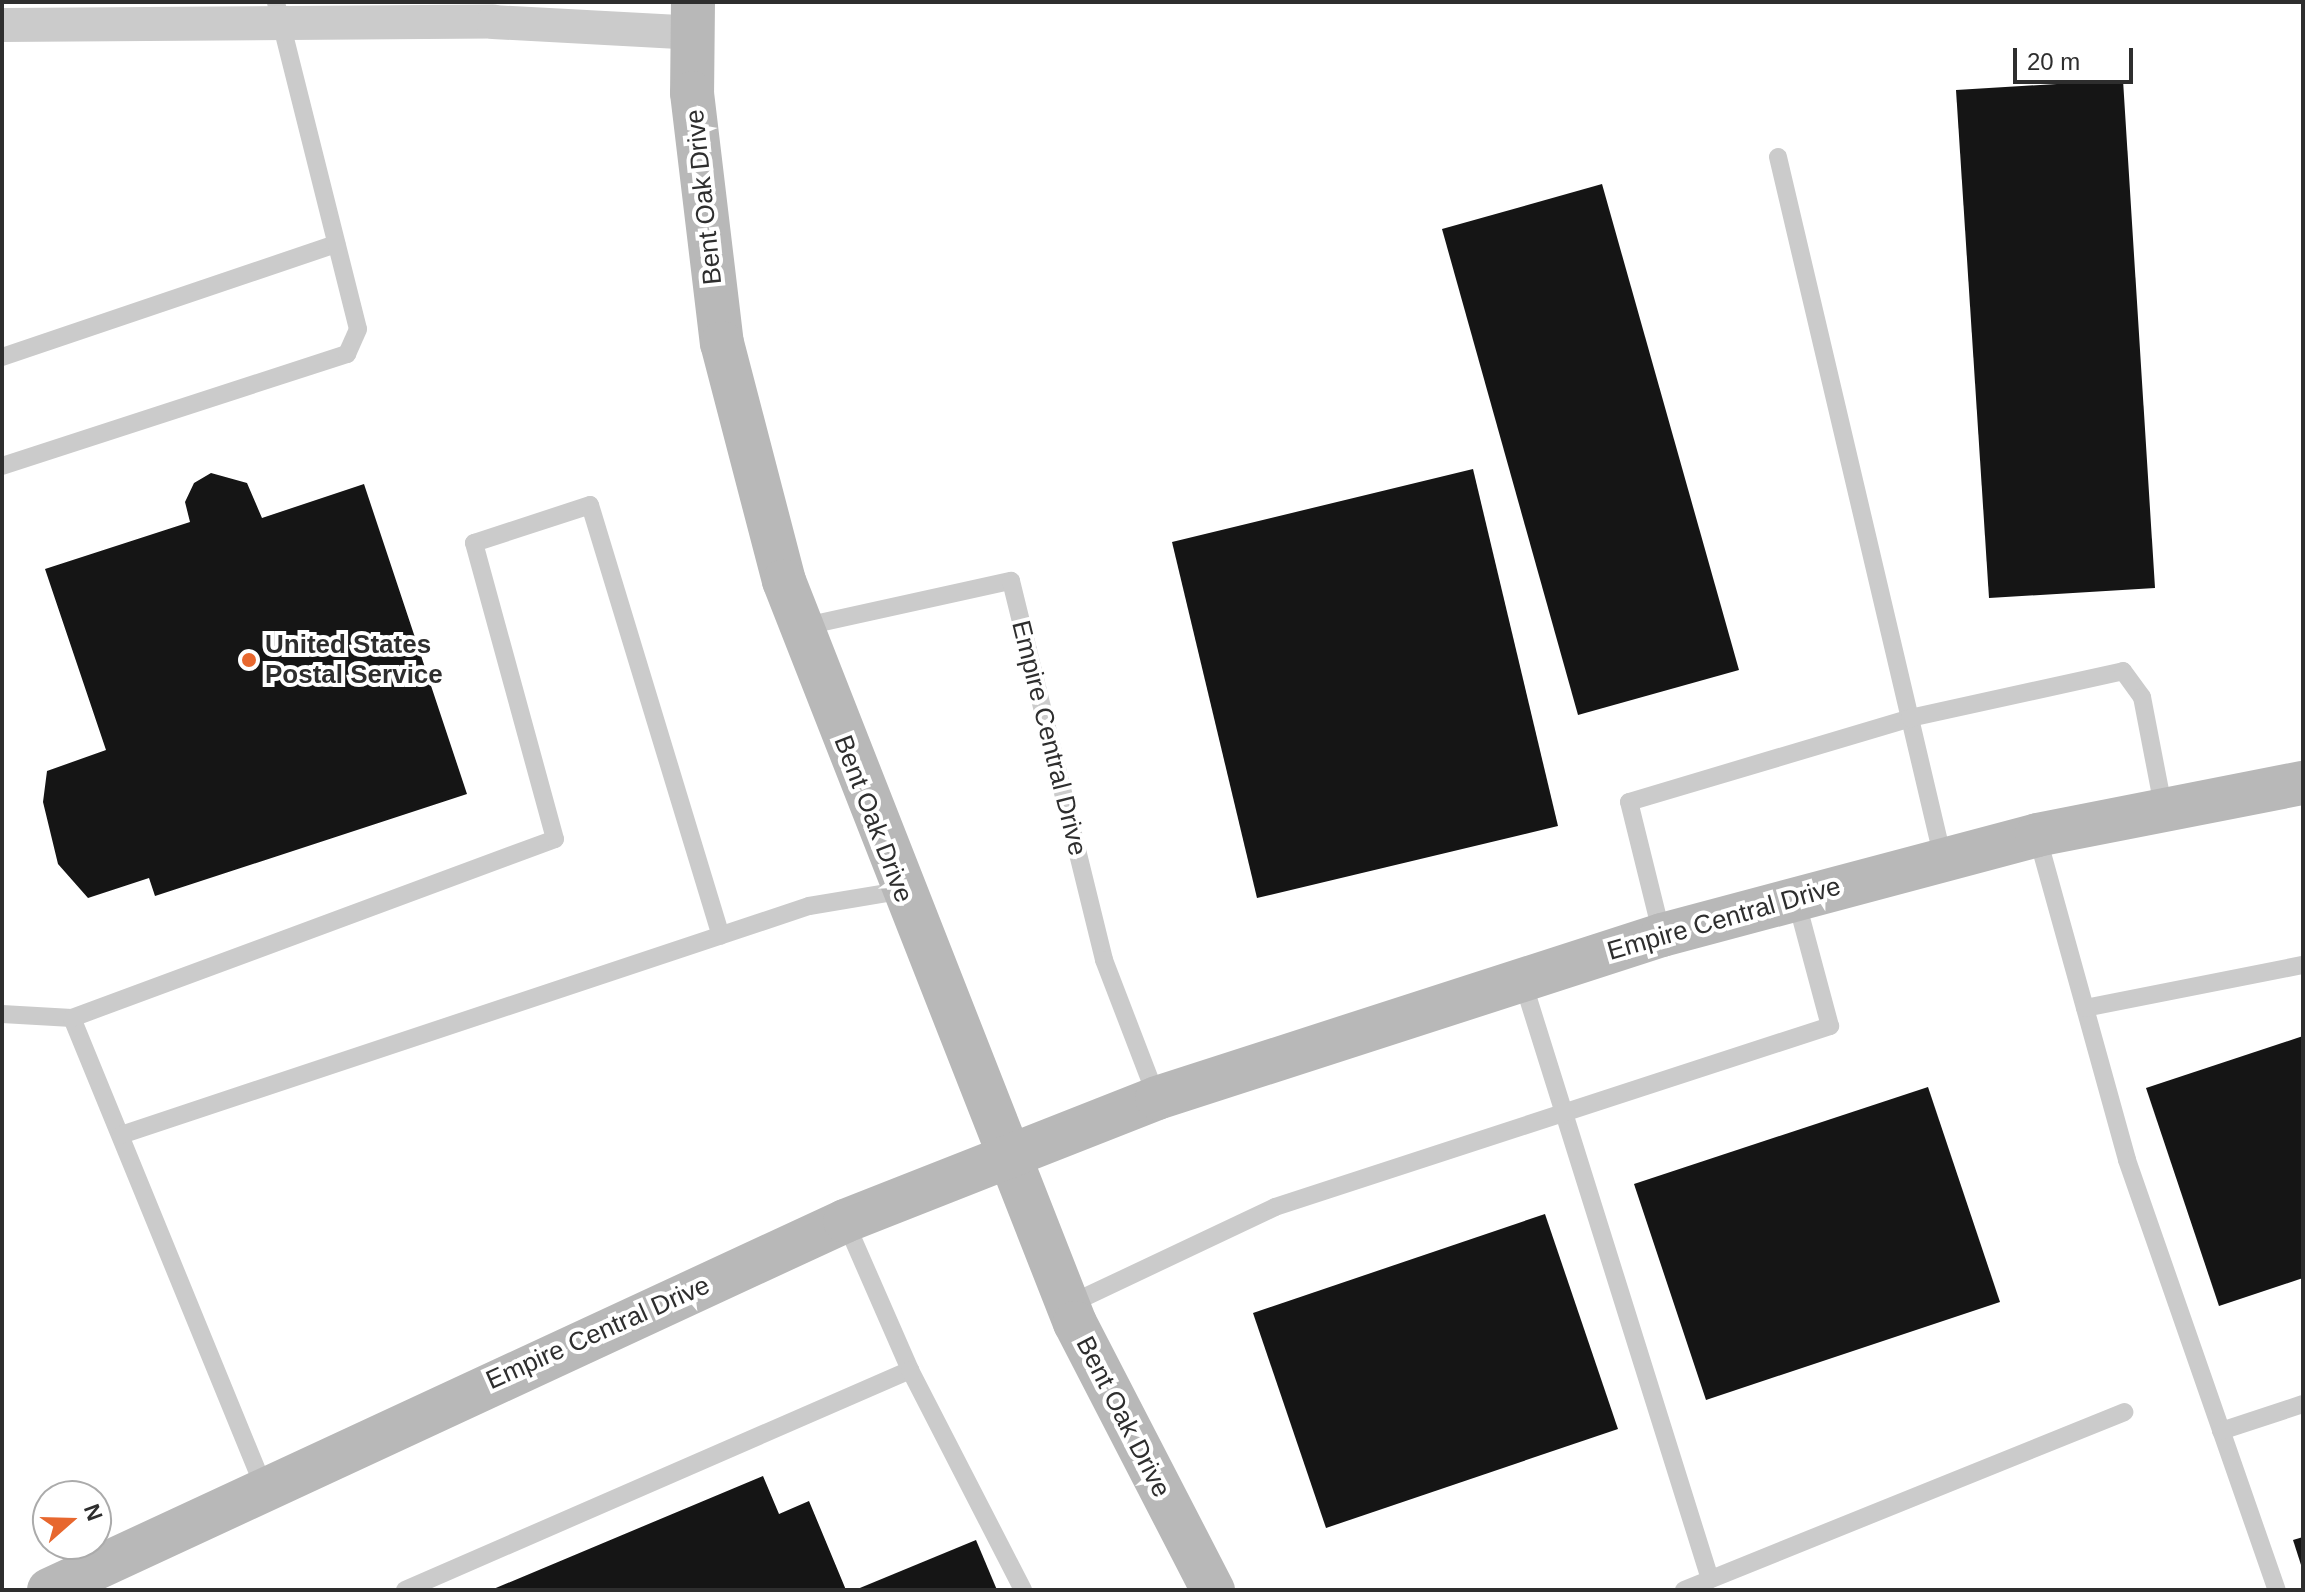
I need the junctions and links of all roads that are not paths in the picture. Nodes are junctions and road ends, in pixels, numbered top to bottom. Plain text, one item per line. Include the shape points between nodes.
1 (279, 13) edge
2 (693, 18) edge
3 (2, 25) edge
4 (1778, 157) dead end
5 (336, 244) junction
6 (2, 357) edge
7 (2, 466) edge
8 (801, 627) junction
9 (1910, 718) junction
10 (2303, 783) edge
11 (2163, 806) junction
12 (2037, 835) junction
13 (1943, 859) junction
14 (900, 891) junction
15 (1796, 899) junction
16 (721, 935) junction
17 (1662, 935) junction
18 (2303, 965) edge
19 (1521, 978) junction
20 (2085, 1008) junction
21 (2, 1014) edge
22 (72, 1018) junction
23 (1157, 1098) junction
24 (1566, 1115) junction
25 (121, 1135) junction
26 (1007, 1156) junction
27 (845, 1221) junction
28 (1068, 1305) junction
29 (910, 1370) junction
30 (2303, 1404) edge
31 (2124, 1412) dead end
32 (2221, 1431) junction
33 (263, 1485) junction
34 (110, 1576) edge
35 (1710, 1579) junction
36 (49, 1590) edge
37 (405, 1590) edge
38 (1023, 1590) edge
39 (1213, 1590) edge
40 (1684, 1590) edge
41 (2277, 1590) edge

1 - 2 street via 493,22
1 - 3 street
1 - 5 lane
2 - 8 street, Bent Oak Drive via 692,93 722,343 748,458
4 - 9 lane
5 - 6 lane
5 - 7 lane via 358,329 347,354
8 - 14 street, Bent Oak Drive
8 - 23 lane, Empire Central Drive via 1011,581 1104,960
9 - 11 lane via 2123,671 2142,697
9 - 13 lane
9 - 17 lane via 1629,802
10 - 11 street, Empire Central Drive
11 - 12 street, Empire Central Drive
12 - 13 street, Empire Central Drive
12 - 20 lane
13 - 15 street, Empire Central Drive
14 - 16 lane via 809,906
14 - 26 street, Bent Oak Drive
15 - 17 street, Empire Central Drive
15 - 24 lane via 1830,1026
16 - 22 lane via 590,505 474,543 555,839
16 - 25 lane
17 - 19 street, Empire Central Drive
18 - 20 lane
19 - 23 street, Empire Central Drive
19 - 24 lane
20 - 32 lane via 2127,1160
21 - 22 lane
22 - 25 lane
23 - 26 street, Empire Central Drive
24 - 28 lane via 1275,1207
24 - 35 lane
25 - 33 lane
26 - 27 street, Empire Central Drive
26 - 28 street, Bent Oak Drive
27 - 29 lane
27 - 33 street, Empire Central Drive
28 - 39 street, Bent Oak Drive
29 - 37 lane
29 - 38 lane
30 - 32 lane
31 - 35 lane
32 - 41 lane
33 - 34 street, Empire Central Drive
34 - 36 street, Empire Central Drive
35 - 40 lane

